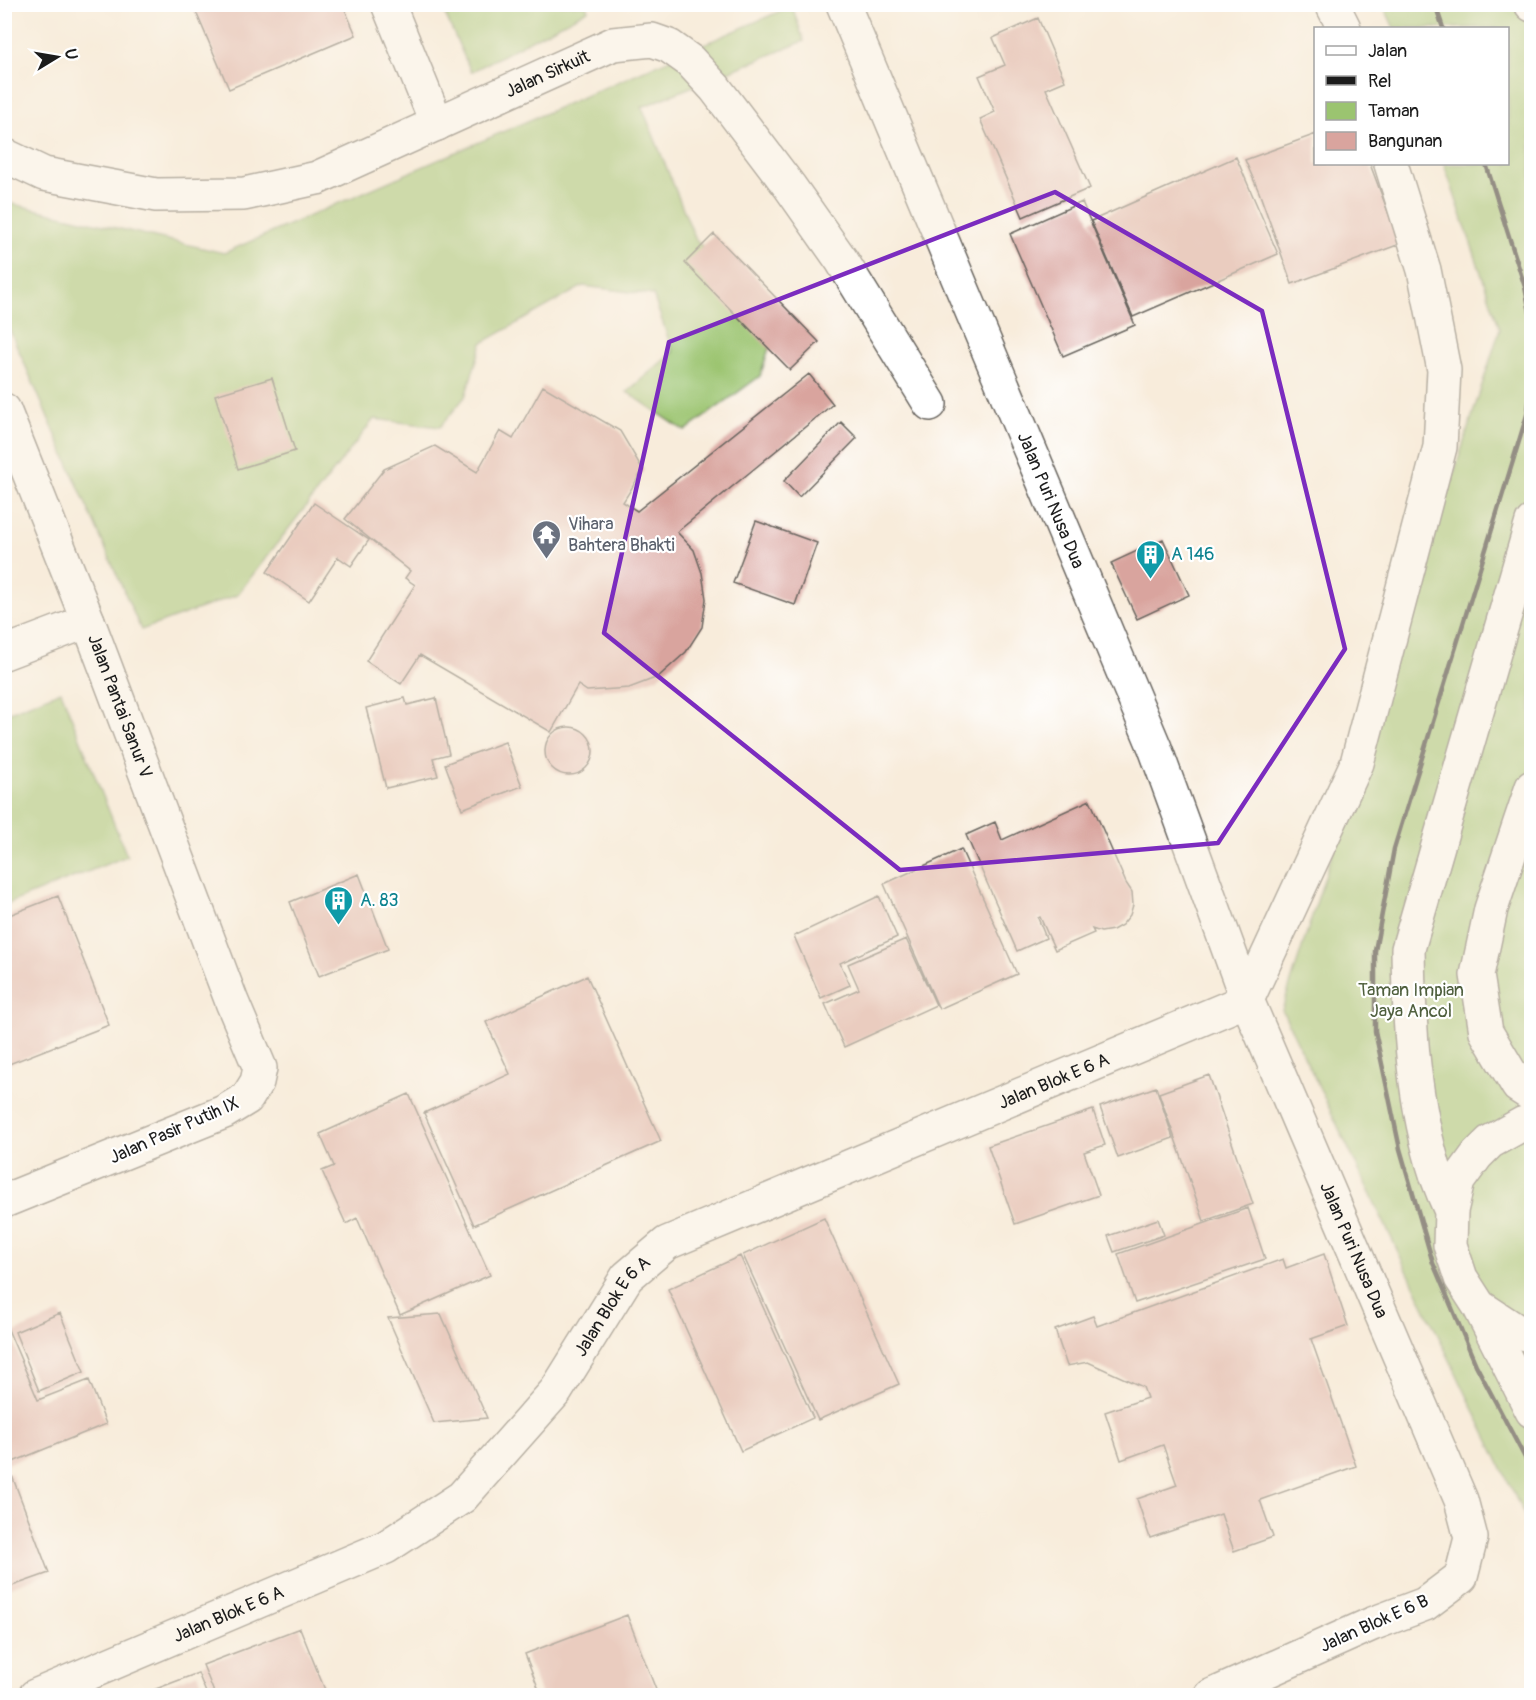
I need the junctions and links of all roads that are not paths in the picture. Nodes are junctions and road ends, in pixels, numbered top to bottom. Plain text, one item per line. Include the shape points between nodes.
1 (388, 4) edge
2 (843, 4) edge
3 (1332, 4) edge
4 (1344, 27) edge
5 (437, 124) junction
6 (4, 155) edge
7 (1391, 165) edge
8 (930, 404) dead end
9 (4, 410) edge
10 (1532, 522) edge
11 (87, 621) junction
12 (4, 653) edge
13 (1532, 788) edge
14 (1247, 1000) junction
15 (232, 1002) joint
16 (1532, 1095) edge
17 (1532, 1122) edge
18 (4, 1201) edge
19 (1451, 1211) junction
20 (1479, 1306) junction
21 (1532, 1335) edge
22 (1532, 1411) edge
23 (1461, 1500) joint
24 (35, 1695) edge
25 (1211, 1695) edge

1 - 5 street
2 - 14 street, Jalan Puri Nusa Dua via 1155,748
3 - 4 street
5 - 6 street, Jalan Sirkuit via 317,178 244,194 156,195 44,174
5 - 8 street, Jalan Sirkuit via 613,44 652,40 669,46 690,61 715,88 790,187 842,261
7 - 14 street via 1424,270 1444,370 1440,447 1357,763
9 - 11 street, Jalan Pantai Sanur V
10 - 19 street via 1408,949 1408,1002 1425,1133
11 - 12 street
11 - 15 street, Jalan Pantai Sanur V
13 - 16 street via 1491,909 1477,975 1486,1032 1518,1086
14 - 23 street, Jalan Puri Nusa Dua
14 - 24 street, Jalan Blok E 6 A via 667,1243 627,1277 556,1391 462,1497 386,1546
15 - 18 street, Jalan Pasir Putih IX via 260,1068 247,1098 224,1112
17 - 19 street via 1490,1143 1476,1155 1458,1181
19 - 20 street via 1450,1245 1461,1278
20 - 21 street via 1520,1333
20 - 22 street
23 - 25 street, Jalan Blok E 6 B via 1471,1538 1461,1577 1425,1604

